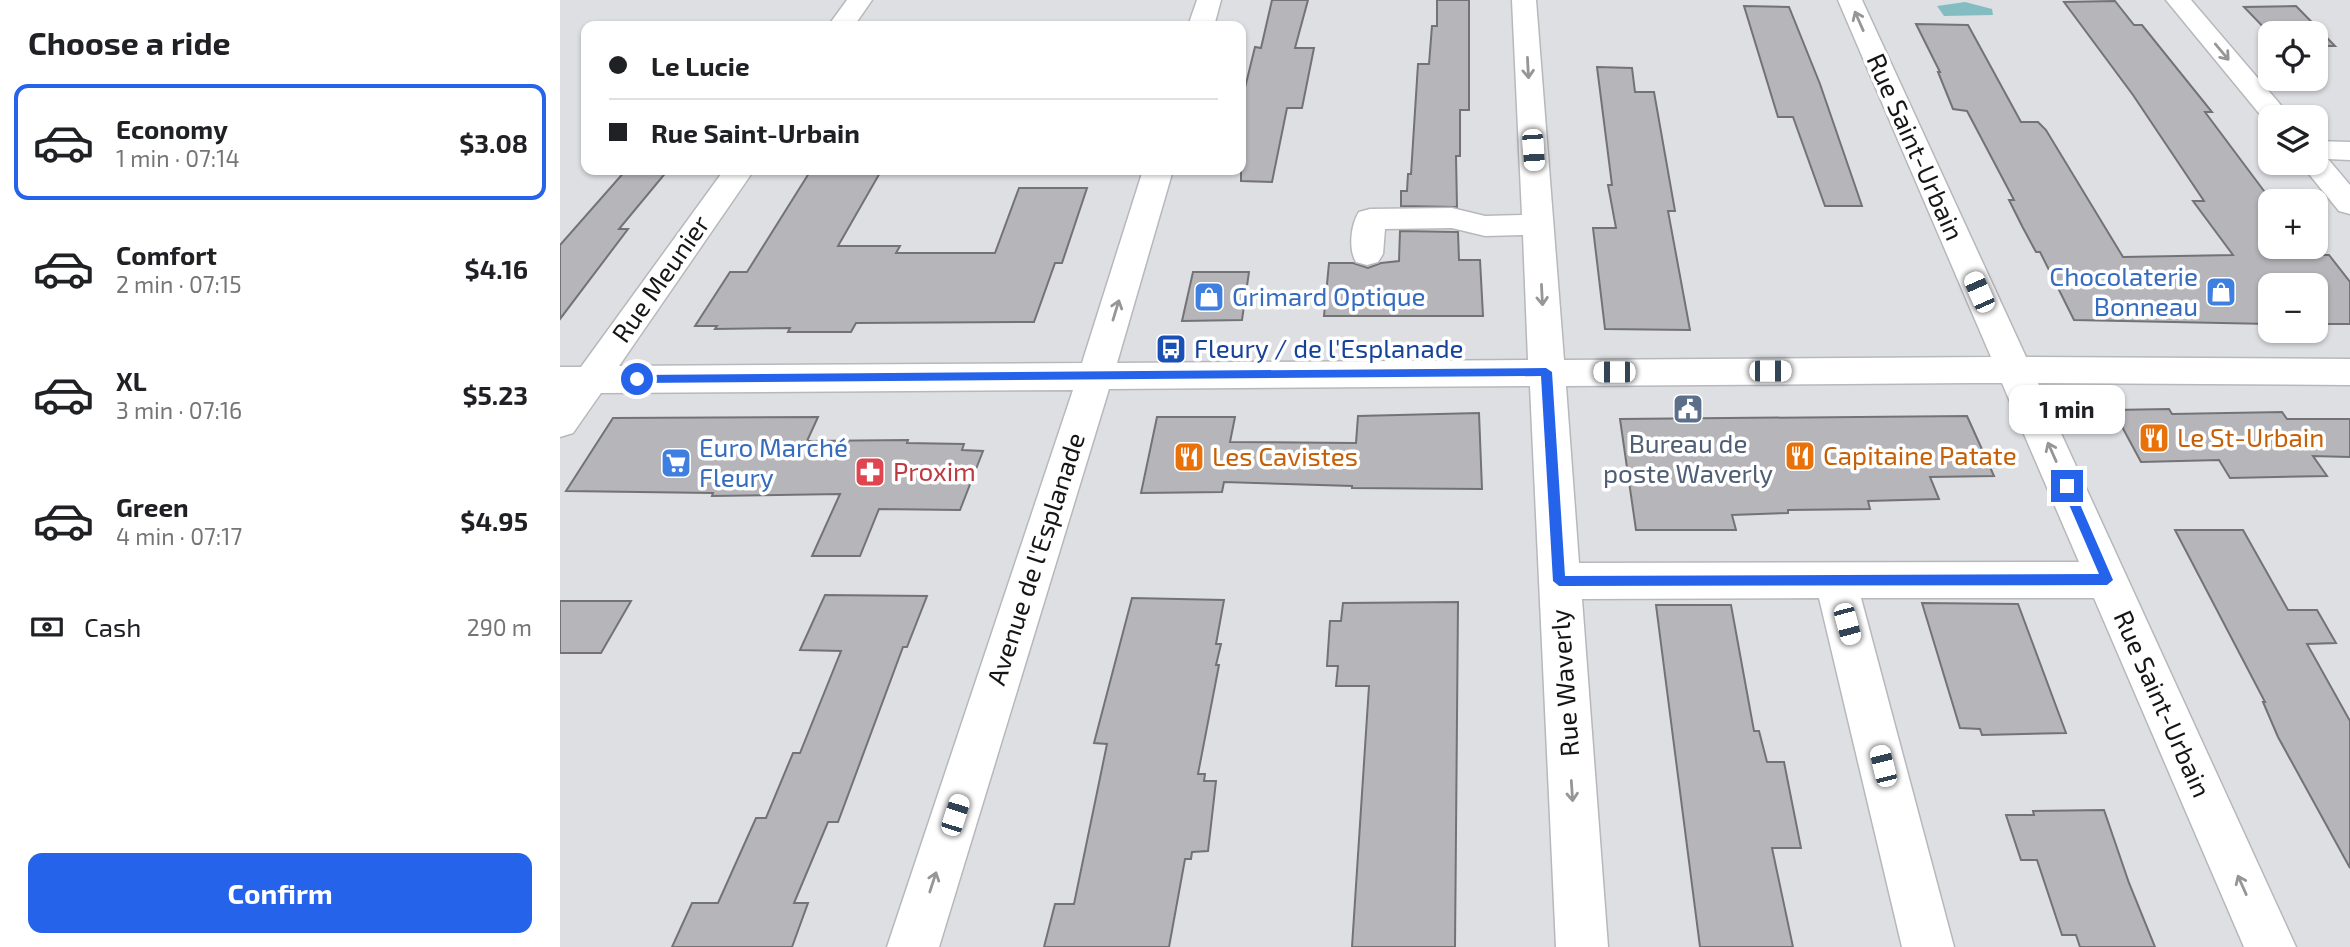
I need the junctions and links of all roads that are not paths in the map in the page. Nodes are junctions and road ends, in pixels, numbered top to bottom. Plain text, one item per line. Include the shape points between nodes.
1 (860, 0) edge
2 (1209, 0) edge
3 (1524, 0) edge
4 (1850, 0) edge
5 (2178, 0) edge
6 (845, 21) edge
7 (1203, 21) edge
8 (2267, 105) edge
9 (2328, 150) edge
10 (2350, 151) edge
11 (735, 175) edge
12 (1156, 175) edge
13 (2325, 175) edge
14 (2350, 204) edge
15 (1538, 225) junction
16 (1367, 254) dead end
17 (2013, 370) junction
18 (1546, 372) junction
19 (2350, 372) edge
20 (1096, 375) junction
21 (575, 380) edge
22 (560, 423) edge
23 (1835, 580) junction
24 (2107, 580) junction
25 (1559, 581) junction
26 (913, 947) edge
27 (1582, 947) edge
28 (1928, 947) edge
29 (2270, 947) edge

1 - 6 street
2 - 7 street
3 -> 15 street, Rue Waverly
17 -> 4 street, Rue Saint-Urbain
5 -> 8 street
9 - 10 street
11 - 21 street, Rue Meunier
20 -> 12 street, Avenue de l'Esplanade
13 - 14 street
15 - 16 street via 1474,237 1452,218 1370,219
15 -> 18 street, Rue Waverly
17 - 18 street
17 - 19 street
24 -> 17 street, Rue Saint-Urbain
18 - 20 street
18 - 25 street, Rue Waverly
20 - 21 street
26 -> 20 street, Avenue de l'Esplanade
21 - 22 street, Rue Meunier
23 - 24 street
23 - 25 street
23 - 28 street
29 -> 24 street, Rue Saint-Urbain
25 -> 27 street, Rue Waverly

